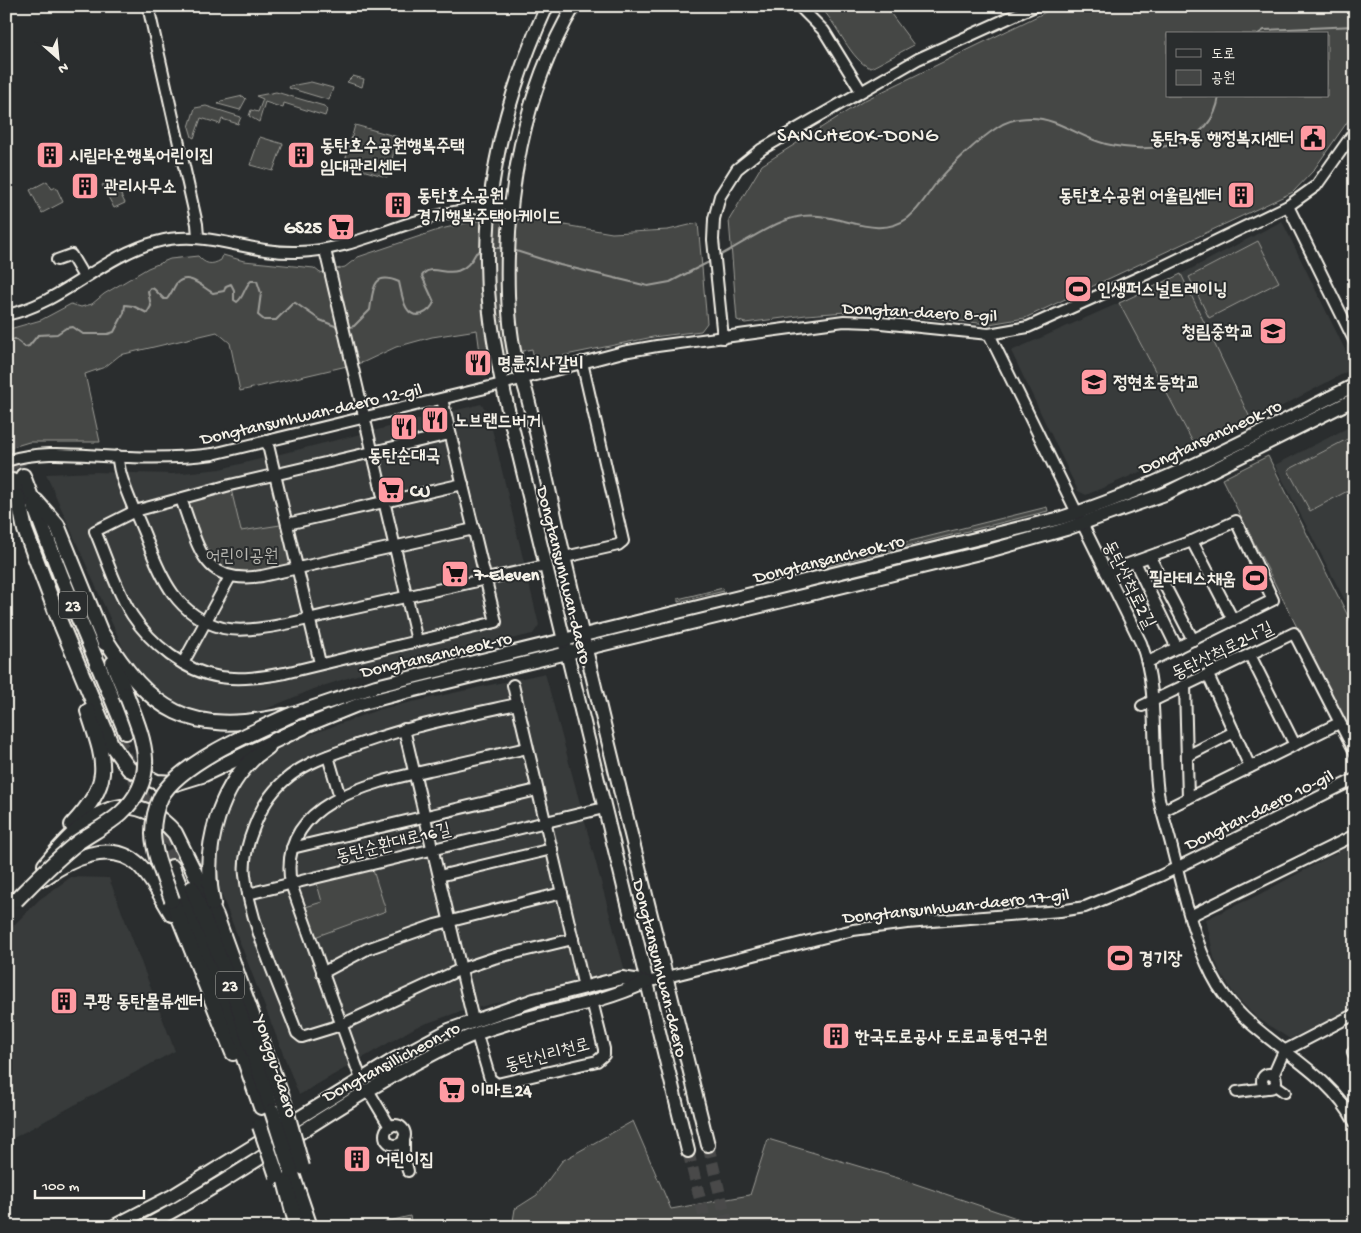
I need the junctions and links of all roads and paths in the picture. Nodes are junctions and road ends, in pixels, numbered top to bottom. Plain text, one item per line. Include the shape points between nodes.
1 (148, 6) edge
2 (547, 6) edge
3 (574, 6) edge
4 (799, 6) edge
5 (1035, 6) edge
6 (861, 91) junction
7 (1355, 131) edge
8 (512, 204) junction
9 (490, 205) junction
10 (1288, 206) junction
11 (198, 236) junction
12 (325, 250) junction
13 (56, 260) dead end
14 (84, 277) junction
15 (6, 315) edge
16 (989, 334) junction
17 (723, 338) junction
18 (1355, 342) edge
19 (582, 362) junction
20 (522, 378) junction
21 (502, 384) junction
22 (1355, 385) edge
23 (442, 399) junction
24 (1355, 399) edge
25 (532, 416) junction
26 (364, 418) junction
27 (510, 418) junction
28 (450, 434) junction
29 (267, 441) junction
30 (373, 452) junction
31 (118, 456) junction
32 (6, 461) edge
33 (275, 475) junction
34 (17, 479) tunnel mouth
35 (462, 484) junction
36 (24, 496) junction
37 (181, 499) junction
38 (384, 501) junction
39 (135, 511) junction
40 (1079, 518) junction
41 (287, 524) junction
42 (474, 529) junction
43 (1192, 541) junction
44 (395, 546) junction
45 (1150, 556) junction
46 (564, 557) junction
47 (1135, 562) junction
48 (545, 566) junction
49 (297, 568) junction
50 (1106, 572) junction
51 (230, 577) junction
52 (486, 579) junction
53 (406, 597) junction
54 (553, 597) junction
55 (574, 597) junction
56 (58, 617) junction
57 (309, 618) junction
58 (1233, 620) junction
59 (206, 621) junction
60 (102, 634) junction
61 (1193, 640) junction
62 (417, 641) junction
63 (584, 642) junction
64 (565, 647) junction
65 (1177, 648) junction
66 (1250, 655) junction
67 (1148, 662) junction
68 (183, 663) junction
69 (320, 663) junction
70 (1208, 675) junction
71 (513, 685) dead end
72 (1184, 686) junction
73 (517, 704) junction
74 (1147, 704) junction
75 (293, 714) junction
76 (1339, 723) junction
77 (304, 727) junction
78 (404, 729) junction
79 (1234, 732) junction
80 (121, 733) tunnel mouth
81 (1295, 745) junction
82 (527, 748) junction
83 (1355, 752) edge
84 (328, 756) junction
85 (1187, 756) junction
86 (1250, 767) junction
87 (414, 773) junction
88 (1355, 779) edge
89 (537, 790) junction
90 (340, 797) junction
91 (1188, 798) junction
92 (604, 808) junction
93 (1162, 811) junction
94 (425, 816) junction
95 (545, 822) junction
96 (1355, 835) edge
97 (292, 848) junction
98 (433, 849) junction
99 (552, 850) junction
100 (176, 865) tunnel mouth
101 (1177, 868) junction
102 (439, 876) junction
103 (291, 884) junction
104 (562, 893) junction
105 (248, 894) junction
106 (16, 900) junction
107 (216, 916) junction
108 (1190, 916) junction
109 (450, 921) junction
110 (573, 939) junction
111 (190, 945) junction
112 (461, 969) junction
113 (322, 973) junction
114 (667, 978) junction
115 (647, 982) junction
116 (584, 988) junction
117 (592, 1001) junction
118 (1355, 1014) edge
119 (473, 1020) junction
120 (341, 1025) junction
121 (477, 1035) junction
122 (1355, 1050) edge
123 (1284, 1051) junction
124 (1355, 1056) edge
125 (1269, 1082) junction
126 (364, 1085) junction
127 (1238, 1092) dead end
128 (1285, 1092) dead end
129 (264, 1115) junction
130 (1355, 1123) edge
131 (390, 1127) junction
132 (404, 1138) junction
133 (394, 1145) junction
134 (708, 1145) tunnel mouth
135 (688, 1151) tunnel mouth
136 (404, 1156) junction
137 (408, 1170) dead end
138 (288, 1172) junction
139 (299, 1217) edge
140 (112, 1227) edge
141 (144, 1227) edge
142 (310, 1227) edge

1 - 11 street
2 - 9 main road, Dongtansunhwan-daero via 513,91 496,155
3 - 8 main road, Dongtansunhwan-daero via 559,32 533,100
4 - 6 street via 824,31
5 - 6 street via 925,55
6 - 17 street via 762,149 737,169 727,182 716,208 714,240
7 - 10 street, Dongtan-daero 8-gil via 1316,186
8 - 9 street
8 - 20 main road, Dongtansunhwan-daero via 508,232 508,298
9 - 12 street via 431,218
9 - 21 main road, Dongtansunhwan-daero via 490,313
10 - 16 street, Dongtan-daero 8-gil via 1041,322
10 - 18 street
11 - 12 street via 263,251
11 - 14 street via 140,247
12 - 26 street
13 - 14 street via 71,255
14 - 15 street via 33,306
16 - 17 street, Dongtan-daero 8-gil via 844,321
16 - 40 street, 동탄산척로2길
17 - 19 street, Dongtan-daero 8-gil via 657,346
19 - 20 street, Dongtansunhwan-daero 12-gil
19 - 46 street via 624,541
20 - 21 street, Dongtansunhwan-daero 12-gil
20 - 25 main road, Dongtansunhwan-daero
21 - 23 street, Dongtansunhwan-daero 12-gil
21 - 27 main road, Dongtansunhwan-daero
22 - 40 main road, Dongtansancheok-ro via 1188,469
23 - 26 street, Dongtansunhwan-daero 12-gil
23 - 28 street
24 - 40 main road, Dongtansancheok-ro via 1165,494
25 - 27 main road via 527,410 512,414
25 - 46 main road, Dongtansunhwan-daero
26 - 29 street, Dongtansunhwan-daero 12-gil
26 - 30 street
27 - 48 main road, Dongtansunhwan-daero
28 - 30 street
28 - 35 street
29 - 31 street, Dongtansunhwan-daero 12-gil via 195,456
29 - 33 street
30 - 33 street
30 - 38 street
31 - 32 street, Dongtansunhwan-daero 12-gil via 35,454
31 - 39 street via 118,465
33 - 37 street
33 - 41 street
34 - 36 highway, 23
35 - 38 street
35 - 42 street
36 - 56 highway via 25,530
36 - 60 highway via 56,525
36 - 80 highway, 23
37 - 39 street
37 - 51 street via 206,561 214,570
38 - 41 street
38 - 44 street
39 - 59 street via 170,593
39 - 68 street via 96,531 132,614 164,649
40 - 50 street, 동탄산척로2길
40 - 63 main road, Dongtansancheok-ro via 992,550
41 - 49 street
42 - 44 street
42 - 52 street
43 - 45 street
43 - 58 street
43 - 58 street via 1236,521 1273,600
44 - 49 street
44 - 53 street
45 - 47 street
45 - 61 street
46 - 55 main road, Dongtansunhwan-daero
47 - 50 street
47 - 65 street
48 - 52 street
48 - 54 main road, Dongtansunhwan-daero
49 - 51 street via 244,578
49 - 57 street
50 - 67 street, 동탄산척로2길
51 - 59 street
52 - 53 street
52 - 62 street via 496,622
53 - 57 street
53 - 62 street
54 - 55 main road via 562,602
54 - 64 main road, Dongtansunhwan-daero
55 - 63 main road, Dongtansunhwan-daero
56 - 77 highway via 111,744 129,769 142,777 166,784 190,780
56 - 106 highway via 97,738 103,764 101,786 91,804
57 - 59 street via 244,630 223,628
57 - 69 street
58 - 61 street
59 - 68 street
60 - 75 highway via 137,685 172,711 226,723
60 - 106 highway, bridge via 144,744 146,759 140,786 120,814 55,861
61 - 65 street
62 - 69 street
63 - 64 main road, Dongtansancheok-ro
63 - 114 main road, Dongtansunhwan-daero
64 - 75 main road, Dongtansancheok-ro via 376,686
64 - 77 main road, Dongtansancheok-ro via 377,700
64 - 92 main road, Dongtansunhwan-daero
65 - 67 street
66 - 70 street, 동탄산척로2나길
66 - 76 street, 동탄산척로2나길 via 1294,633
66 - 81 street
67 - 74 street, 동탄산척로2길 via 1152,681
68 - 69 street via 219,677 240,678 285,674
70 - 72 street, 동탄산척로2나길
70 - 79 street
71 - 73 street
72 - 74 street, 동탄산척로2나길
72 - 85 street
73 - 78 street
73 - 82 street
74 - 93 street, 동탄산척로2길
75 - 111 highway, bridge via 191,768 174,781 162,797 154,821 154,844
76 - 81 street
76 - 83 street, 동탄산척로2나길
77 - 107 highway via 265,750 250,764 230,790 219,812 211,839 210,859 211,895
78 - 84 street
78 - 87 street
79 - 85 street
79 - 86 street
81 - 86 street
82 - 87 street
82 - 89 street
84 - 90 street
84 - 105 street via 297,771 272,792 263,805 247,849 244,874
85 - 91 street
86 - 91 street
87 - 90 street
87 - 94 street
88 - 101 street, Dongtan-daero 10-gil
89 - 94 street
89 - 95 street
90 - 97 street via 314,814 298,834
91 - 93 street
92 - 95 street, 동탄순환대로16길
92 - 115 main road, Dongtansunhwan-daero
93 - 101 street, 동탄산척로2길
94 - 97 street
94 - 98 street
95 - 98 street, 동탄순환대로16길
95 - 99 street
96 - 108 street
97 - 103 street
98 - 102 street
98 - 103 street, 동탄순환대로16길
99 - 102 street
99 - 104 street
100 - 129 highway, Yonggu-daero / 23 via 232,991
101 - 108 street, 동탄산척로2길
101 - 114 street, Dongtansunhwan-daero 17-gil via 1111,898 1060,912 853,930
102 - 109 street
103 - 105 street, 동탄순환대로16길
103 - 113 street
104 - 109 street
104 - 110 street
105 - 120 street via 297,1033 302,1037
106 - 107 highway via 79,827 111,809 141,808 175,833
106 - 111 highway via 57,868 78,858 114,854 138,864 148,875
107 - 138 highway, bridge via 284,1103
108 - 123 street, 동탄산척로2길 via 1208,967 1226,997 1254,1028
109 - 112 street
109 - 113 street via 368,949
110 - 112 street
110 - 116 street
111 - 129 highway
112 - 119 street
112 - 120 street
113 - 120 street
114 - 115 street, Dongtansunhwan-daero 17-gil
114 - 134 main road, Dongtansunhwan-daero
115 - 116 main road via 622,978
115 - 117 main road, Dongtansillicheon-ro
115 - 135 main road, Dongtansunhwan-daero
116 - 119 main road
117 - 121 main road, Dongtansillicheon-ro
117 - 121 street, 동탄신리천로 via 604,1049 604,1055 597,1061 497,1084 490,1079
118 - 123 street
119 - 126 main road, Dongtansillicheon-ro via 426,1042
120 - 126 street
121 - 126 main road, Dongtansillicheon-ro
122 - 124 street
123 - 125 street
123 - 130 street, 동탄산척로2길 via 1332,1088
125 - 127 street
125 - 128 street
126 - 131 street
126 - 140 main road, Dongtansillicheon-ro
126 - 141 main road, Dongtansillicheon-ro
129 - 138 highway, Yonggu-daero / 23, bridge
131 - 132 street via 399,1126 404,1131
131 - 133 street via 385,1138
132 - 133 street
132 - 136 street
133 - 136 street
136 - 137 street
138 - 139 highway
138 - 139 highway, Yonggu-daero / 23
139 - 142 highway, Yonggu-daero / 23

